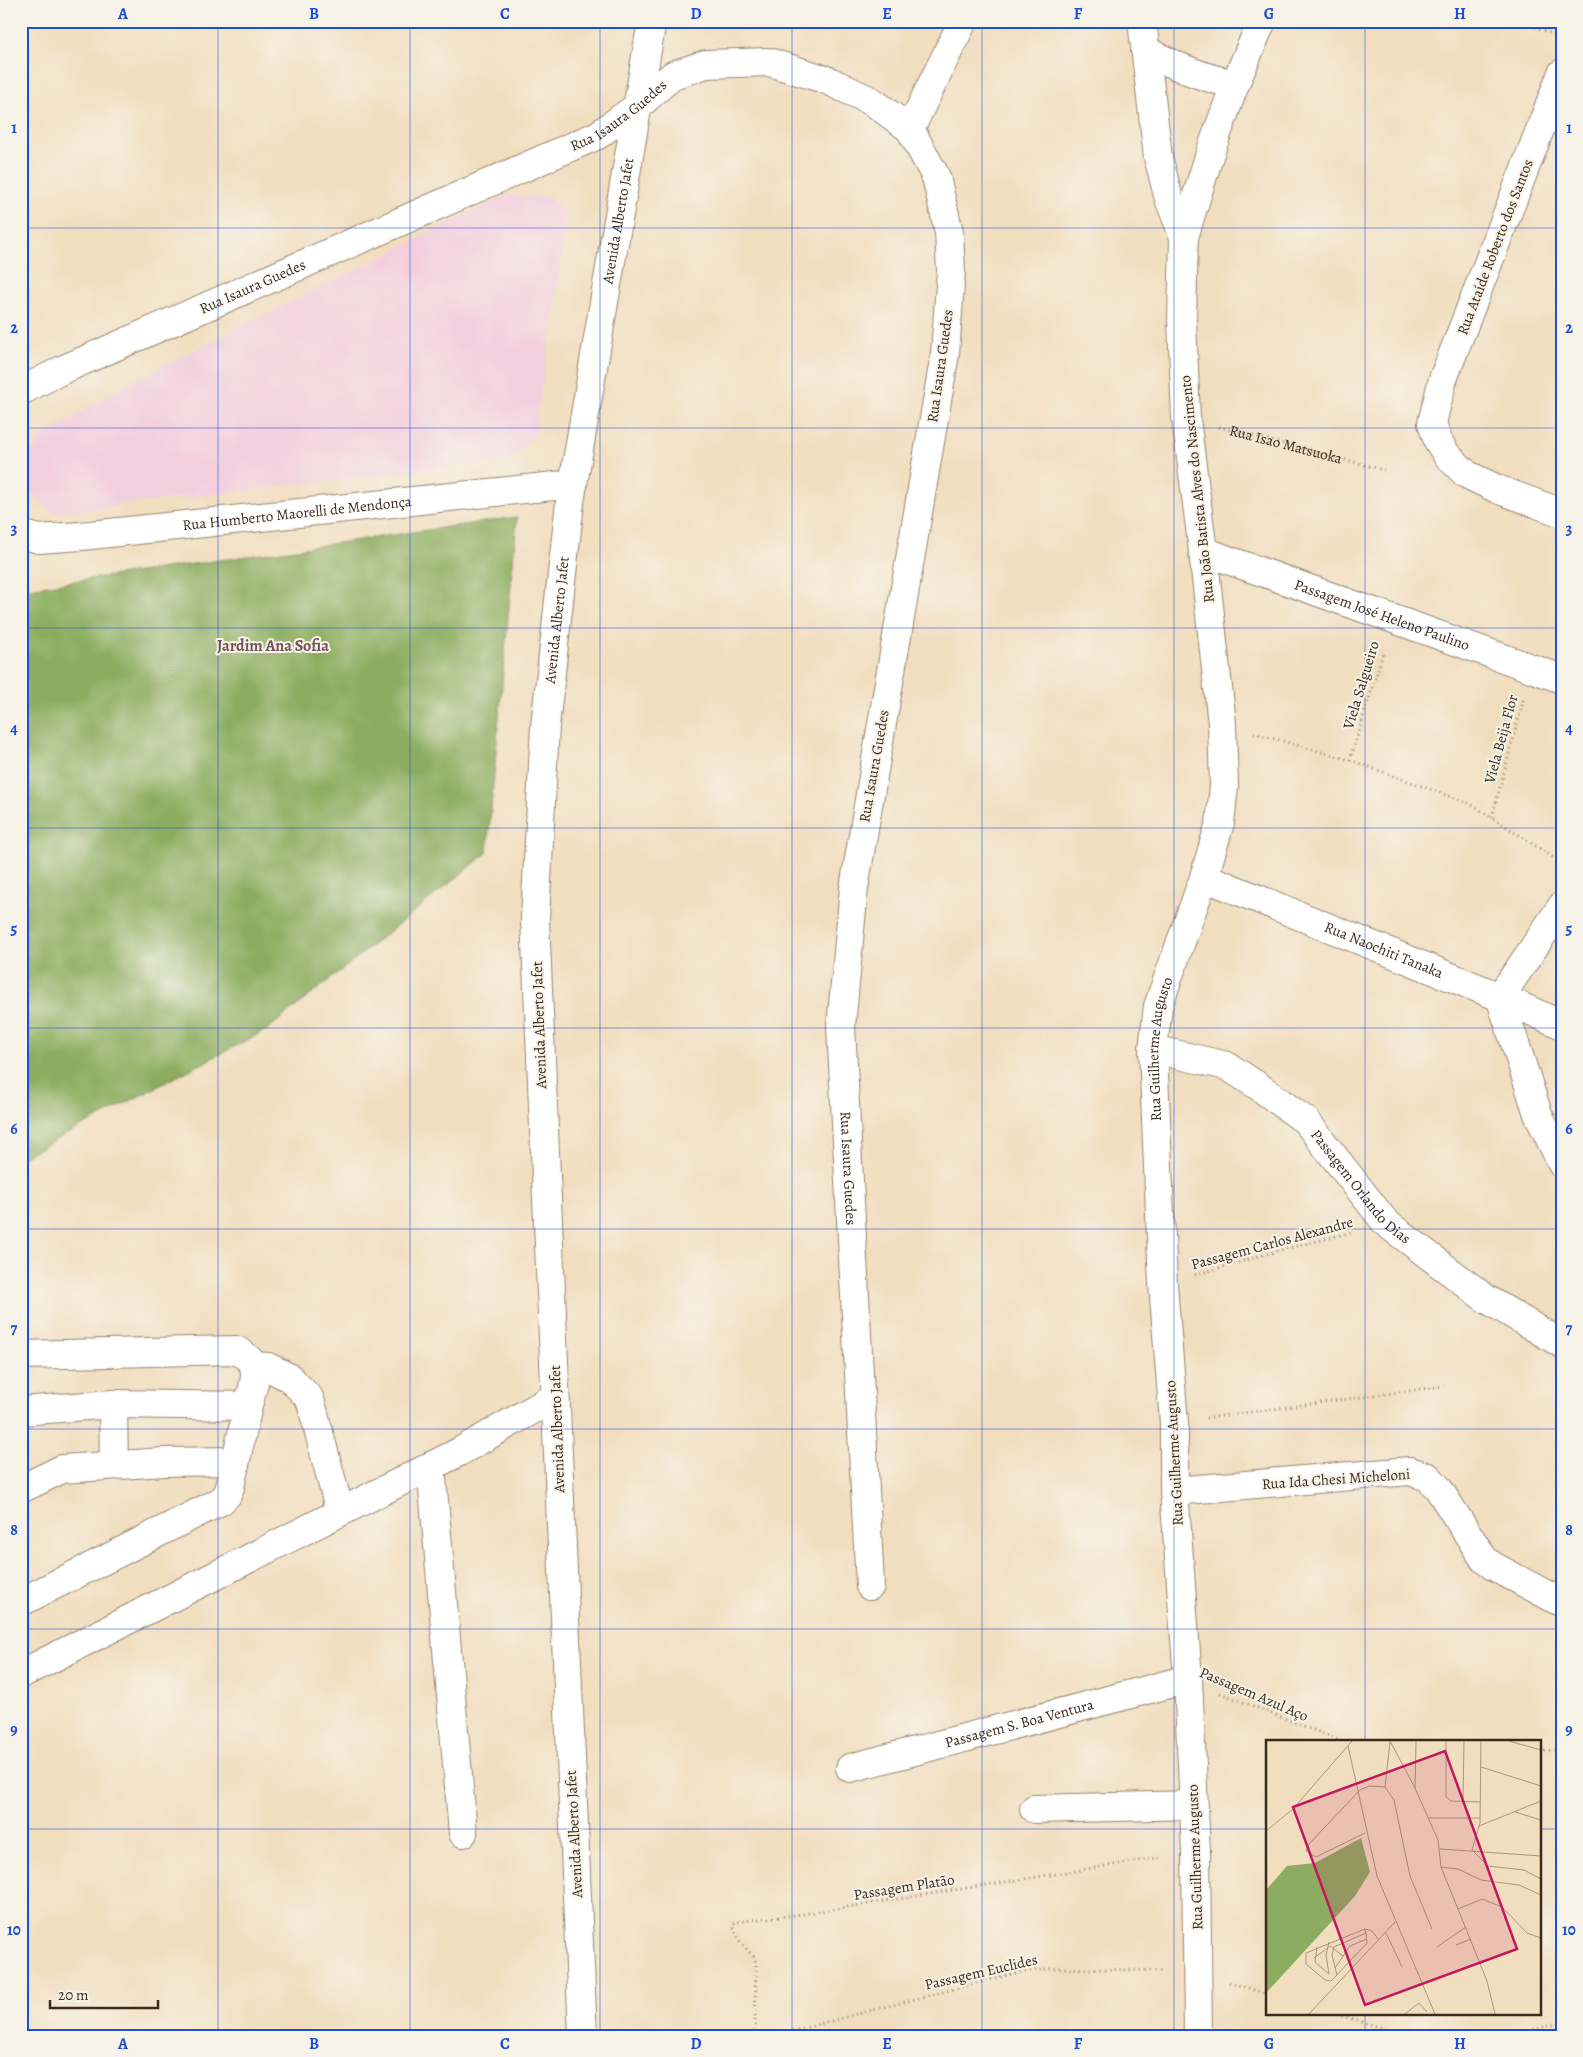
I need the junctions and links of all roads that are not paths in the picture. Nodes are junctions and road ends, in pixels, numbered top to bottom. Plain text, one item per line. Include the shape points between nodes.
1 (652, 21) edge
2 (963, 21) edge
3 (1142, 21) edge
4 (1262, 21) edge
5 (1145, 50) junction
6 (1562, 73) edge
7 (1235, 84) junction
8 (639, 105) junction
9 (910, 129) junction
10 (1184, 237) junction
11 (21, 390) edge
12 (573, 484) junction
13 (1562, 513) edge
14 (21, 534) edge
15 (1203, 551) junction
16 (1562, 678) edge
17 (1204, 877) junction
18 (1562, 906) edge
19 (1500, 996) junction
20 (1562, 1025) edge
21 (1153, 1049) junction
22 (1562, 1164) edge
23 (1562, 1344) edge
24 (21, 1355) edge
25 (255, 1366) junction
26 (555, 1397) junction
27 (113, 1404) junction
28 (248, 1406) junction
29 (21, 1411) edge
30 (235, 1461) junction
31 (114, 1466) junction
32 (431, 1466) junction
33 (21, 1489) edge
34 (1174, 1491) junction
35 (340, 1512) junction
36 (870, 1586) dead end
37 (21, 1602) edge
38 (1562, 1603) edge
39 (21, 1674) edge
40 (1188, 1679) junction
41 (850, 1768) dead end
42 (1194, 1805) junction
43 (1034, 1809) dead end
44 (462, 1833) dead end
45 (583, 2036) edge
46 (1198, 2036) edge

1 - 8 street, Avenida Alberto Jafet
2 - 9 street
3 - 5 street
4 - 7 street, Rua João Batista Alves do Nascimento
5 - 7 street via 1188,72
5 - 10 street via 1158,157 1168,199
6 - 13 street, Rua Ataíde Roberto dos Santos via 1443,378 1432,422 1447,455 1466,474
7 - 10 street, Rua João Batista Alves do Nascimento
8 - 9 street, Rua Isaura Guedes via 673,75 706,64 769,62 826,80 873,102
8 - 11 street, Rua Isaura Guedes via 598,135
8 - 12 street, Avenida Alberto Jafet
9 - 36 street, Rua Isaura Guedes via 936,177 949,232 951,271 945,354 854,888 841,1026
10 - 15 street, Rua João Batista Alves do Nascimento via 1182,321 1186,418
12 - 14 street, Rua Humberto Maorelli de Mendonça via 81,536 39,539
12 - 26 street, Avenida Alberto Jafet via 545,726 535,919
15 - 16 street, Passagem José Heleno Paulino
15 - 17 street, Rua João Batista Alves do Nascimento via 1222,724 1224,786 1220,822
17 - 19 street, Rua Naochiti Tanaka
17 - 21 street, Rua Guilherme Augusto via 1158,1006
18 - 19 street
19 - 20 street, Rua Naochiti Tanaka
19 - 22 street via 1538,1114
21 - 23 street, Passagem Orlando Dias via 1227,1066 1306,1121 1386,1223 1484,1298
21 - 34 street, Rua Guilherme Augusto via 1163,1284 1174,1423
24 - 25 street via 236,1350
25 - 28 street
25 - 35 street via 290,1378 310,1399
26 - 32 street
26 - 45 street, Avenida Alberto Jafet
27 - 28 street
27 - 29 street
27 - 31 street
28 - 30 street
30 - 31 street
30 - 37 street via 230,1488 222,1501
31 - 33 street via 62,1469
32 - 35 street
32 - 44 street
34 - 38 street, Rua Ida Chesi Micheloni via 1410,1470 1428,1477 1438,1488 1484,1559
34 - 40 street, Rua Guilherme Augusto
35 - 39 street
40 - 41 street, Passagem S. Boa Ventura
40 - 42 street, Rua Guilherme Augusto
42 - 43 street
42 - 46 street, Rua Guilherme Augusto

